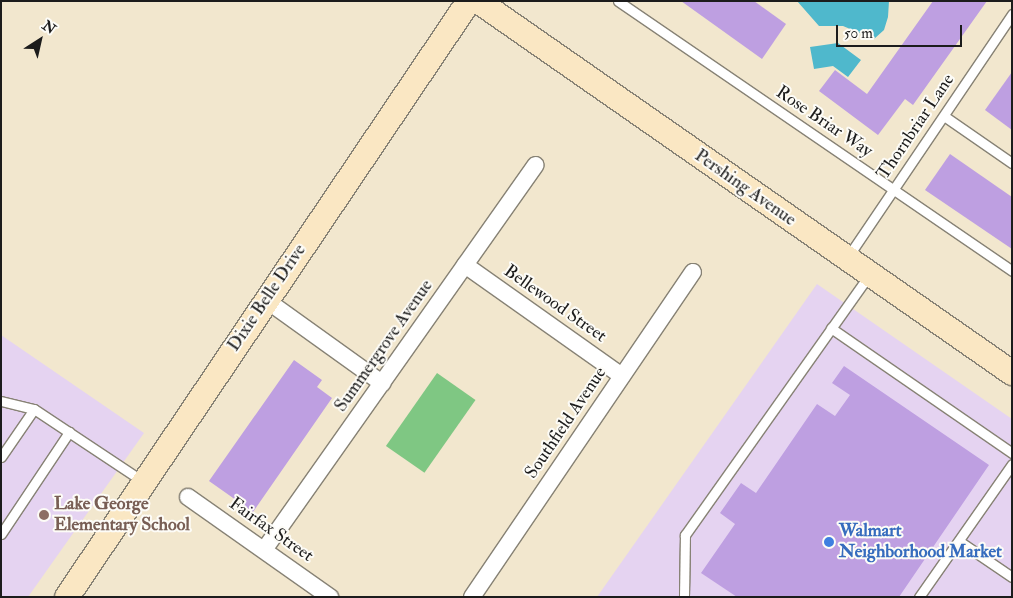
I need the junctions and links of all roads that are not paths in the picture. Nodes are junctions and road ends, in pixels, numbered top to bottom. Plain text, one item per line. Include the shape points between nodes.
1 (470, 1) edge
2 (478, 1) edge
3 (618, 1) edge
4 (1012, 14) edge
5 (944, 116) junction
6 (1012, 164) edge
7 (536, 165) dead end
8 (894, 189) junction
9 (847, 259) junction
10 (465, 265) junction
11 (1012, 271) edge
12 (693, 272) dead end
13 (869, 274) junction
14 (266, 300) junction
15 (831, 328) junction
16 (1012, 373) edge
17 (622, 376) junction
18 (382, 383) junction
19 (1, 401) edge
20 (34, 409) junction
21 (70, 432) junction
22 (1012, 453) edge
23 (1, 457) edge
24 (1012, 464) edge
25 (144, 482) junction
26 (188, 497) dead end
27 (1, 534) edge
28 (959, 541) junction
29 (264, 550) junction
30 (1012, 577) edge
31 (67, 597) edge
32 (330, 597) edge
33 (472, 597) edge
34 (684, 597) edge
35 (919, 597) edge

1 - 14 street, Dixie Belle Drive
2 - 9 street, Pershing Avenue
3 - 8 lane, Rose Briar Way
4 - 5 lane, Thornbriar Lane
5 - 6 lane
5 - 8 lane, Thornbriar Lane
7 - 10 street, Summergrove Avenue
8 - 9 lane, Thornbriar Lane
8 - 11 lane, Rose Briar Way
9 - 13 street, Pershing Avenue
10 - 17 street, Bellewood Street
10 - 18 street, Summergrove Avenue
12 - 17 street, Southfield Avenue
13 - 15 lane
13 - 16 street, Pershing Avenue
14 - 18 street
14 - 25 street, Dixie Belle Drive
15 - 22 lane
15 - 34 lane via 685,535
17 - 33 street, Southfield Avenue
18 - 29 street, Summergrove Avenue
19 - 20 lane
20 - 21 lane
20 - 23 lane
21 - 25 lane
21 - 27 lane
24 - 28 lane
25 - 31 street, Dixie Belle Drive
26 - 29 street, Fairfax Street
28 - 30 lane
28 - 35 lane
29 - 32 street, Fairfax Street

